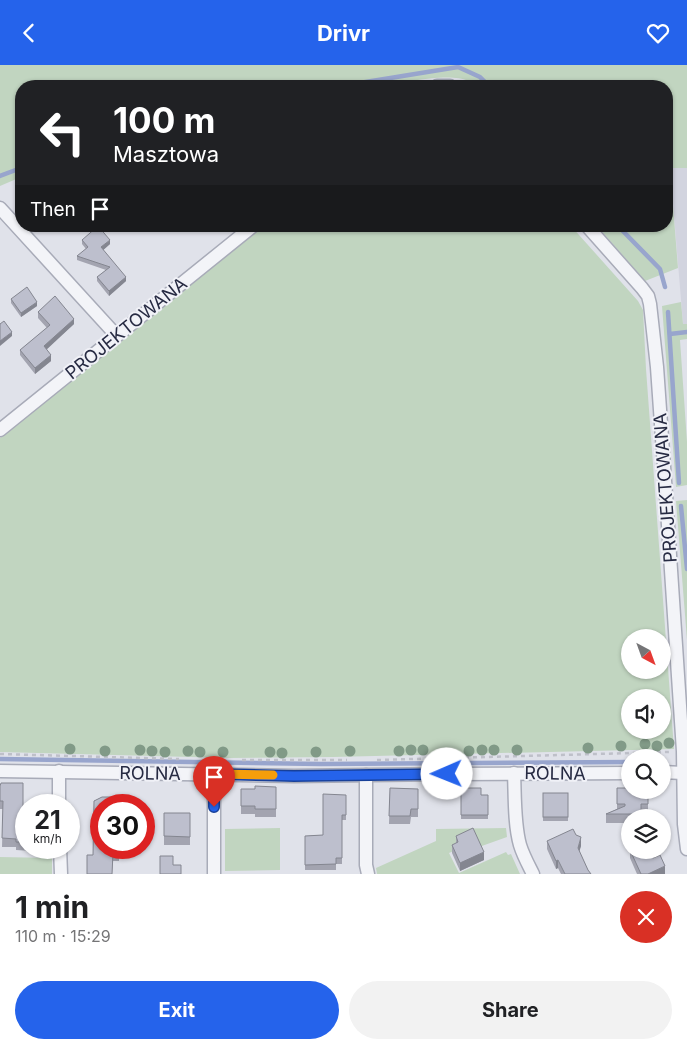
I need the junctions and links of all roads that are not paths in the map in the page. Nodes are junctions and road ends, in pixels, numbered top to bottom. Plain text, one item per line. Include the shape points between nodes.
1 (0, 208) edge
2 (15, 224) edge
3 (22, 232) edge
4 (245, 232) edge
5 (592, 232) edge
6 (116, 335) junction
7 (0, 430) edge
8 (685, 751) edge
9 (0, 771) edge
10 (59, 771) junction
11 (514, 773) junction
12 (621, 773) edge
13 (671, 773) edge
14 (683, 773) junction
15 (214, 774) junction
16 (366, 775) junction
17 (59, 794) edge
18 (687, 849) edge
19 (60, 859) edge
20 (61, 874) edge
21 (214, 874) edge
22 (368, 874) edge
23 (533, 874) edge

1 - 2 street
3 - 6 street
4 - 6 street, PROJEKTOWANA
5 - 8 street, PROJEKTOWANA via 642,288 650,304
6 - 7 street, PROJEKTOWANA
8 - 14 street, PROJEKTOWANA
9 - 10 street, ROLNA
10 - 15 street, ROLNA
10 - 17 street
11 - 12 street, ROLNA
11 - 16 street, ROLNA
11 - 23 street via 518,838
13 - 14 street
14 - 18 street, PROJEKTOWANA
15 - 16 street, ROLNA
15 - 21 street
16 - 22 street
19 - 20 street

